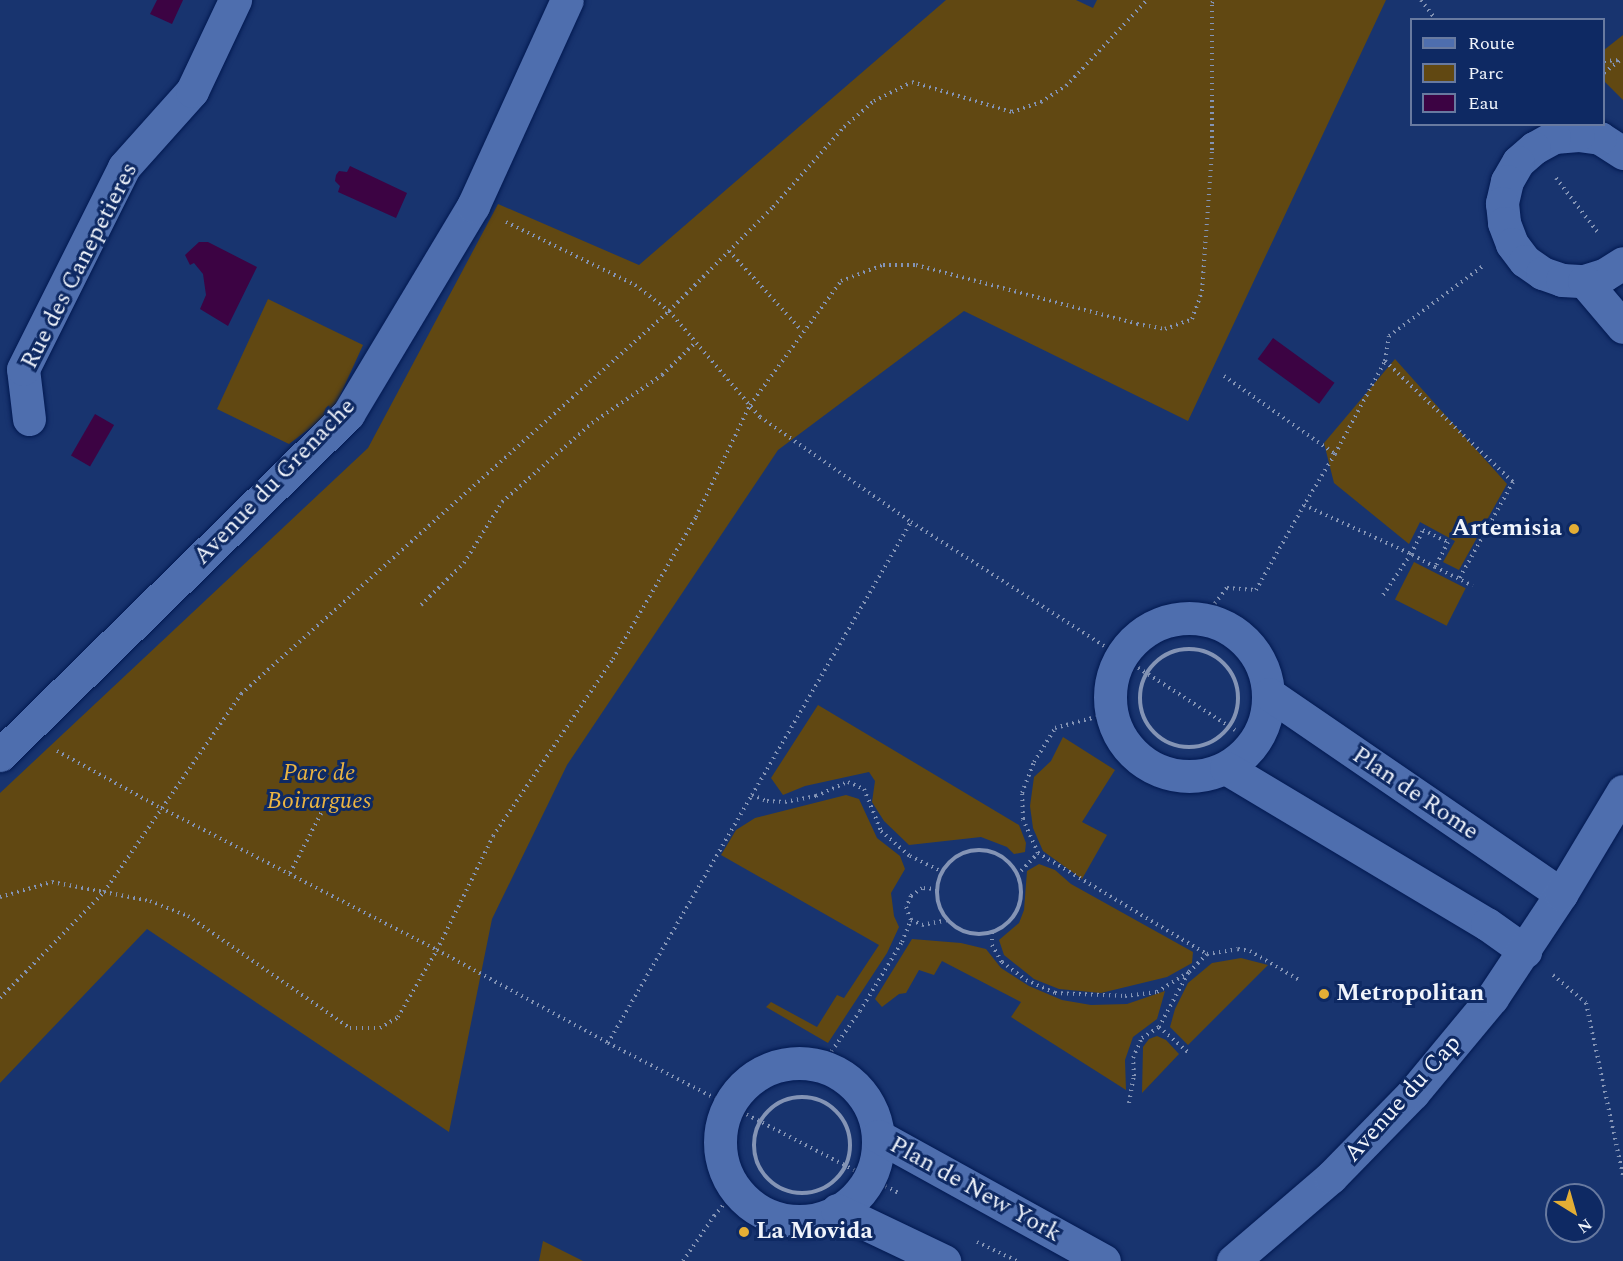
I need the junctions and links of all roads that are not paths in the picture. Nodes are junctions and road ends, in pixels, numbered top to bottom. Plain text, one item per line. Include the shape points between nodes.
1 (235, 0) edge
2 (567, 0) edge
3 (1623, 153) edge
4 (1622, 264) edge
5 (1584, 280) junction
6 (1623, 327) edge
7 (29, 419) dead end
8 (1269, 694) junction
9 (0, 755) edge
10 (1226, 768) junction
11 (1623, 791) edge
12 (1562, 894) junction
13 (1525, 951) junction
14 (878, 1136) junction
15 (831, 1199) junction
16 (944, 1261) edge
17 (1104, 1261) edge
18 (1233, 1261) edge

1 - 7 street, Rue des Canepetieres via 192,91 124,167 23,369
2 - 9 street, Avenue du Grenache via 473,206 348,414
3 - 5 street via 1600,138 1554,137 1518,162 1507,181 1502,203 1504,223 1512,244 1525,261 1562,280
4 - 5 street via 1604,275
5 - 6 street
8 - 10 street via 1263,728 1242,735
8 - 10 street via 1264,668 1250,644 1229,627 1204,618 1179,618 1155,624 1135,638 1134,664 1112,676 1111,713 1119,736 1135,755 1155,769 1178,776 1203,776
8 - 12 street, Plan de Rome
10 - 13 street via 1477,918
11 - 12 street, Avenue du Cap
12 - 13 street, Avenue du Cap
13 - 18 street, Avenue du Cap via 1492,998 1413,1092 1331,1177
14 - 15 street, Plan de New York via 869,1178 850,1202
14 - 15 street, Plan de New York via 866,1100 854,1085 821,1066 799,1062 777,1066 748,1082 729,1105 721,1126 720,1149 736,1190 752,1205 772,1216 794,1221 817,1218
14 - 17 street, Plan de New York
15 - 16 street

